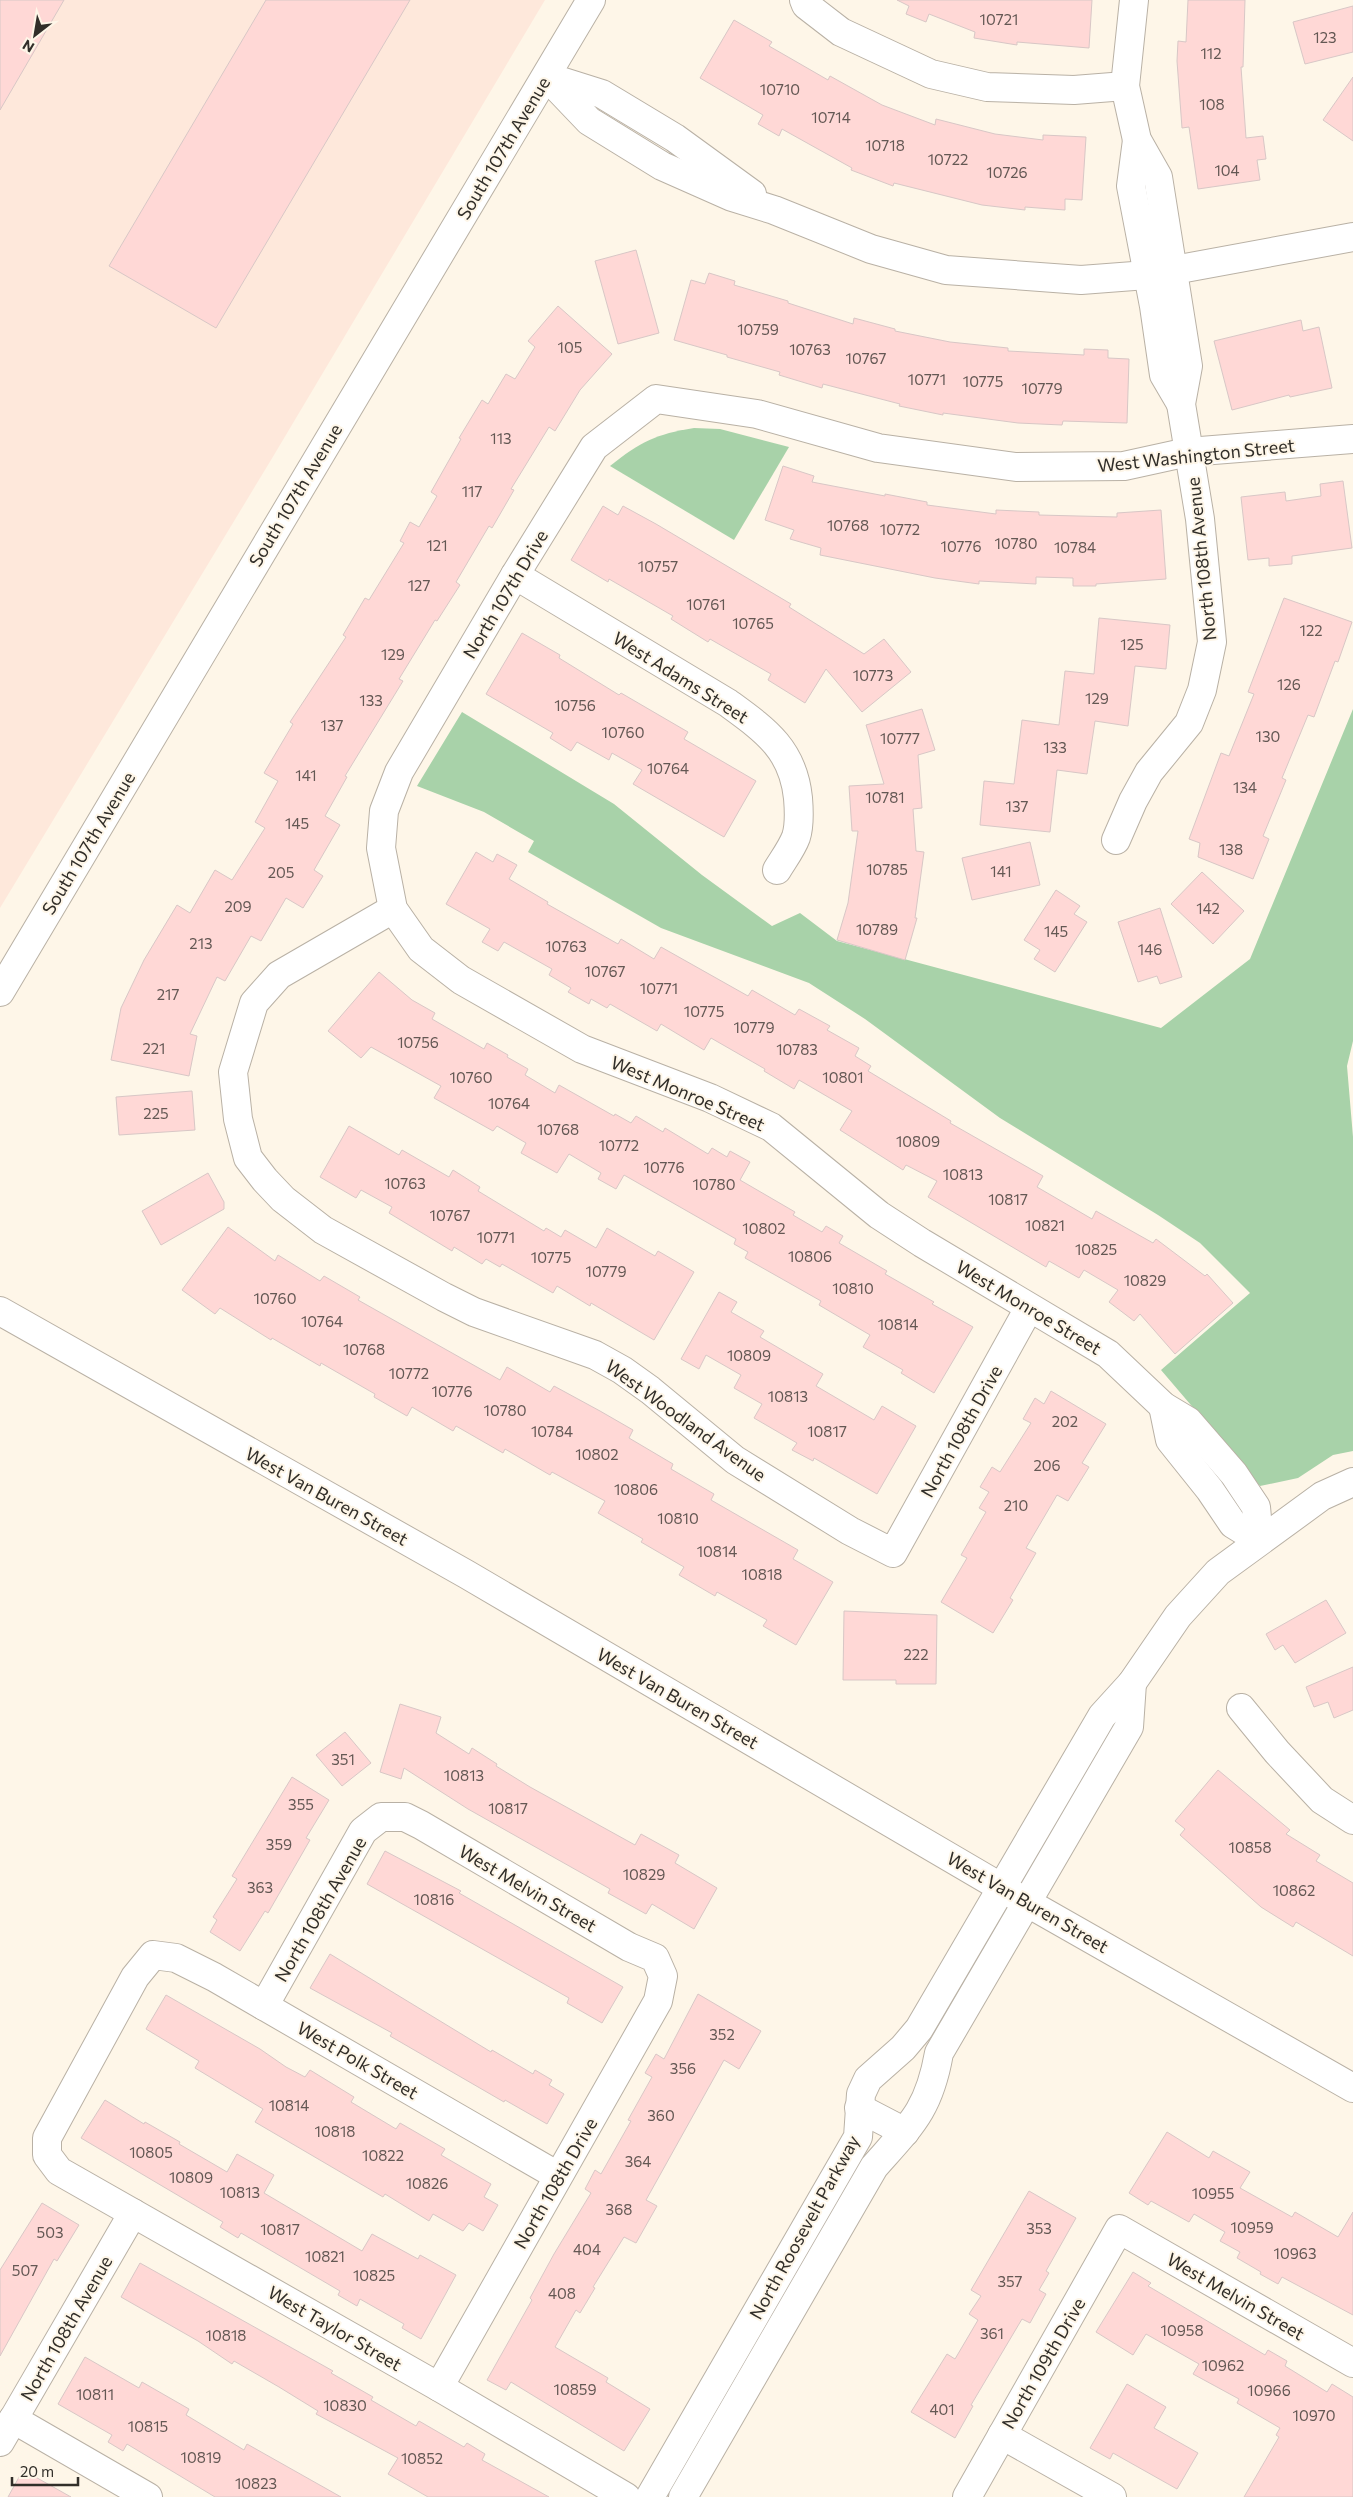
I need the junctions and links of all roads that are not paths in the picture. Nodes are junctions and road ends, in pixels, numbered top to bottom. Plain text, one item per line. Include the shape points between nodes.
1 (591, 0) edge
2 (804, 0) edge
3 (1134, 0) edge
4 (546, 77) junction
5 (1125, 86) junction
6 (1353, 237) edge
7 (1160, 272) junction
8 (656, 399) joint
9 (1353, 440) edge
10 (1188, 452) junction
11 (515, 575) junction
12 (384, 811) joint
13 (1116, 840) dead end
14 (777, 870) dead end
15 (393, 910) junction
16 (0, 992) edge
17 (1029, 1308) junction
18 (0, 1311) edge
19 (1353, 1482) edge
20 (1259, 1540) junction
21 (893, 1554) joint
22 (1132, 1683) junction
23 (1241, 1708) dead end
24 (380, 1816) joint
25 (1353, 1820) edge
26 (1001, 1887) junction
27 (1026, 1902) junction
28 (663, 1976) joint
29 (264, 2006) junction
30 (1353, 2088) edge
31 (859, 2108) junction
32 (905, 2132) junction
33 (47, 2155) joint
34 (558, 2176) junction
35 (132, 2213) junction
36 (810, 2220) junction
37 (1120, 2229) joint
38 (835, 2233) junction
39 (1353, 2363) edge
40 (439, 2387) junction
41 (13, 2419) junction
42 (1002, 2435) junction
43 (0, 2442) edge
44 (148, 2497) edge
45 (626, 2497) edge
46 (650, 2497) edge
47 (683, 2497) edge
48 (967, 2497) edge
49 (1112, 2497) edge

1 - 4 street, South 107th Avenue
2 - 5 street via 806,5 842,32 931,74 987,87 1074,90
3 - 5 street, North 108th Avenue
4 - 7 street via 589,121 662,166 732,197 774,210 871,249 946,270 1081,280
4 - 16 street, South 107th Avenue
5 - 7 street, North 108th Avenue via 1137,140 1131,186
6 - 7 street
7 - 10 street, North 108th Avenue via 1188,366 1181,404
8 - 10 street, West Washington Street via 757,414 878,448 1016,467 1124,466
8 - 11 street, North 107th Drive via 594,448
9 - 10 street, West Washington Street
10 - 13 street, North 108th Avenue via 1200,519 1212,642 1202,690 1189,722 1149,772
11 - 12 street, North 107th Drive via 399,772
11 - 14 street, West Adams Street via 728,703 761,728 785,754 796,782 799,809 796,836
12 - 15 street, West Monroe Street via 381,848
15 - 17 street, West Monroe Street via 421,948 461,980 582,1049 710,1098 771,1127 879,1215
15 - 21 street, West Woodland Avenue via 279,975 254,1003 233,1072 238,1119 248,1158 283,1199 323,1230 474,1312 596,1355 650,1390 735,1460
17 - 20 street, West Monroe Street via 1108,1354 1163,1406 1188,1421 1234,1474 1256,1507
17 - 21 street, North 108th Drive
18 - 26 street, West Van Buren Street via 466,1574
19 - 20 street, North Roosevelt Parkway via 1322,1496
20 - 22 street, North Roosevelt Parkway via 1218,1572 1178,1616
22 - 26 street, North Roosevelt Parkway via 1102,1716
22 - 27 street, North Roosevelt Parkway via 1129,1727
23 - 25 street via 1322,1800
24 - 28 street, West Melvin Street via 405,1817 421,1825 628,1947 655,1958
24 - 29 street, North 108th Avenue via 363,1831
26 - 27 street, West Van Buren Street
26 - 31 street, North Roosevelt Parkway via 919,2029 868,2079
27 - 30 street, West Van Buren Street
27 - 32 street, North Roosevelt Parkway via 939,2052 936,2074 926,2100
28 - 34 street, North 108th Drive via 658,2001
29 - 33 street, West Polk Street via 176,1958 153,1955 135,1977 47,2138
29 - 34 street, West Polk Street
31 - 32 street
31 - 36 street, North Roosevelt Parkway via 858,2138
32 - 38 street, North Roosevelt Parkway via 874,2167
33 - 35 street, West Taylor Street via 59,2171
34 - 40 street, North 108th Drive
35 - 40 street, West Taylor Street
35 - 41 street, North 108th Avenue
36 - 38 street
36 - 46 street, North Roosevelt Parkway
37 - 39 street, West Melvin Street
37 - 42 street, North 109th Drive
38 - 47 street, North Roosevelt Parkway
40 - 45 street, West Taylor Street
41 - 43 street, North 108th Avenue
41 - 44 street
42 - 48 street, North 109th Drive
42 - 49 street

